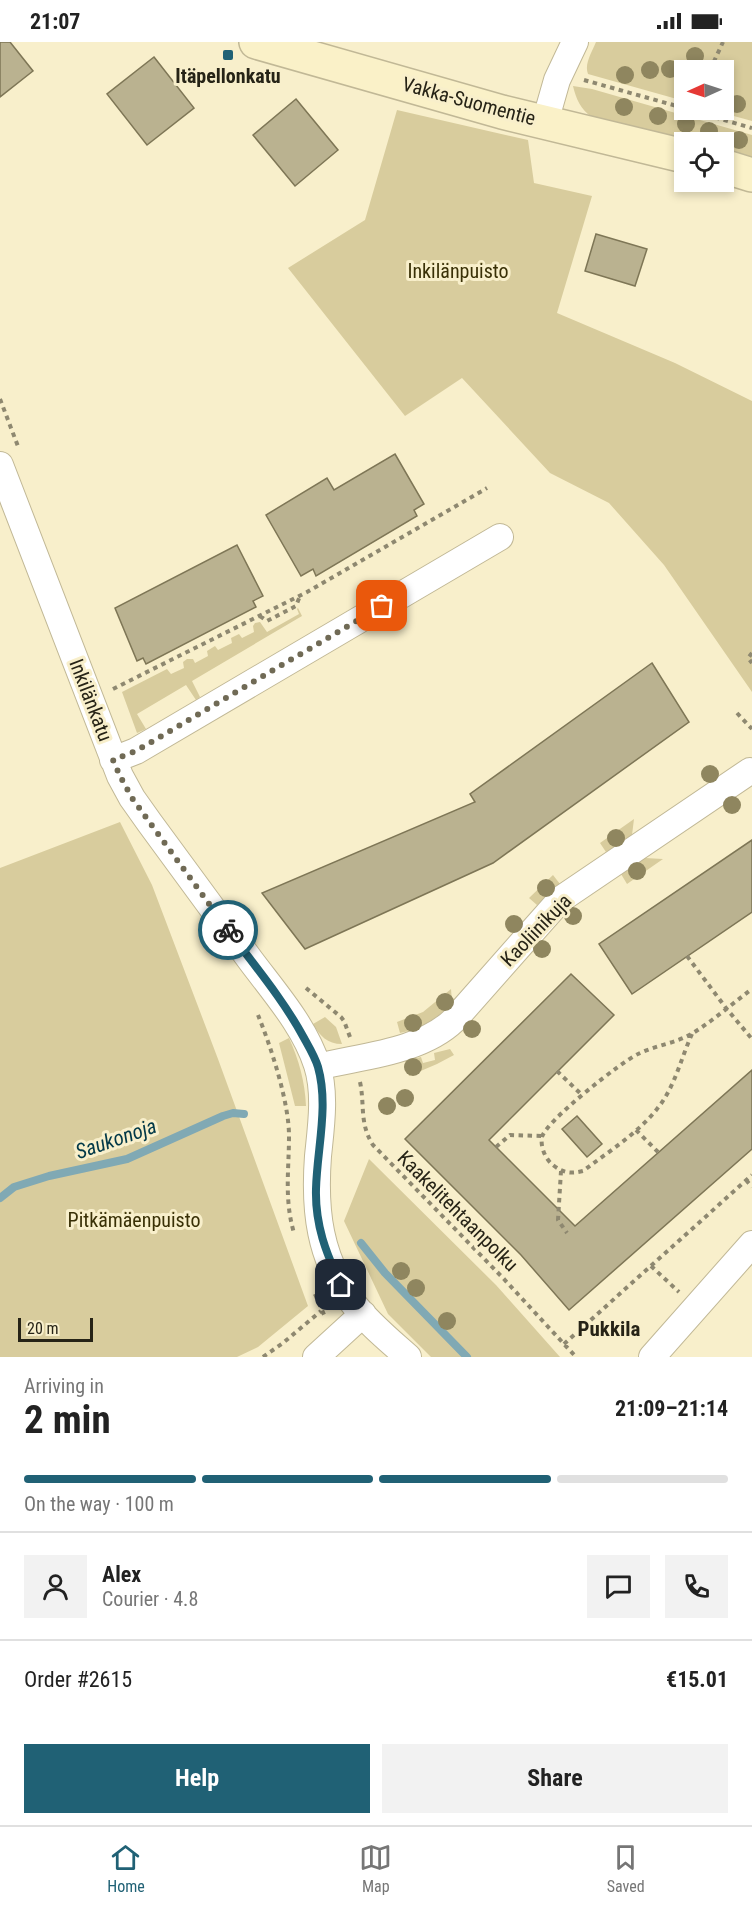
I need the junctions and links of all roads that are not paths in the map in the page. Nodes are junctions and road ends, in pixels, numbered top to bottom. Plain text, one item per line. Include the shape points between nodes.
1 (256, 42) edge
2 (575, 42) edge
3 (546, 122) junction
4 (674, 154) edge
5 (734, 169) edge
6 (752, 175) edge
7 (0, 465) edge
8 (500, 537) dead end
9 (113, 760) junction
10 (750, 771) dead end
11 (318, 1066) junction
12 (752, 1244) edge
13 (363, 1314) junction
14 (316, 1357) edge
15 (408, 1357) edge
16 (652, 1357) edge

1 - 3 street, Vakka-Suomentie
2 - 3 street via 557,80
3 - 4 street, Vakka-Suomentie
5 - 6 street
7 - 9 street, Inkilänkatu
8 - 9 street via 136,751
9 - 11 street, Inkilänkatu via 132,798 280,999
10 - 11 street, Kaoliinikuja via 561,899 442,1030 412,1045
11 - 13 street, Inkilänkatu via 322,1115 316,1190 321,1240 341,1285
12 - 16 street
13 - 14 street
13 - 15 street, Inkilänkatu

